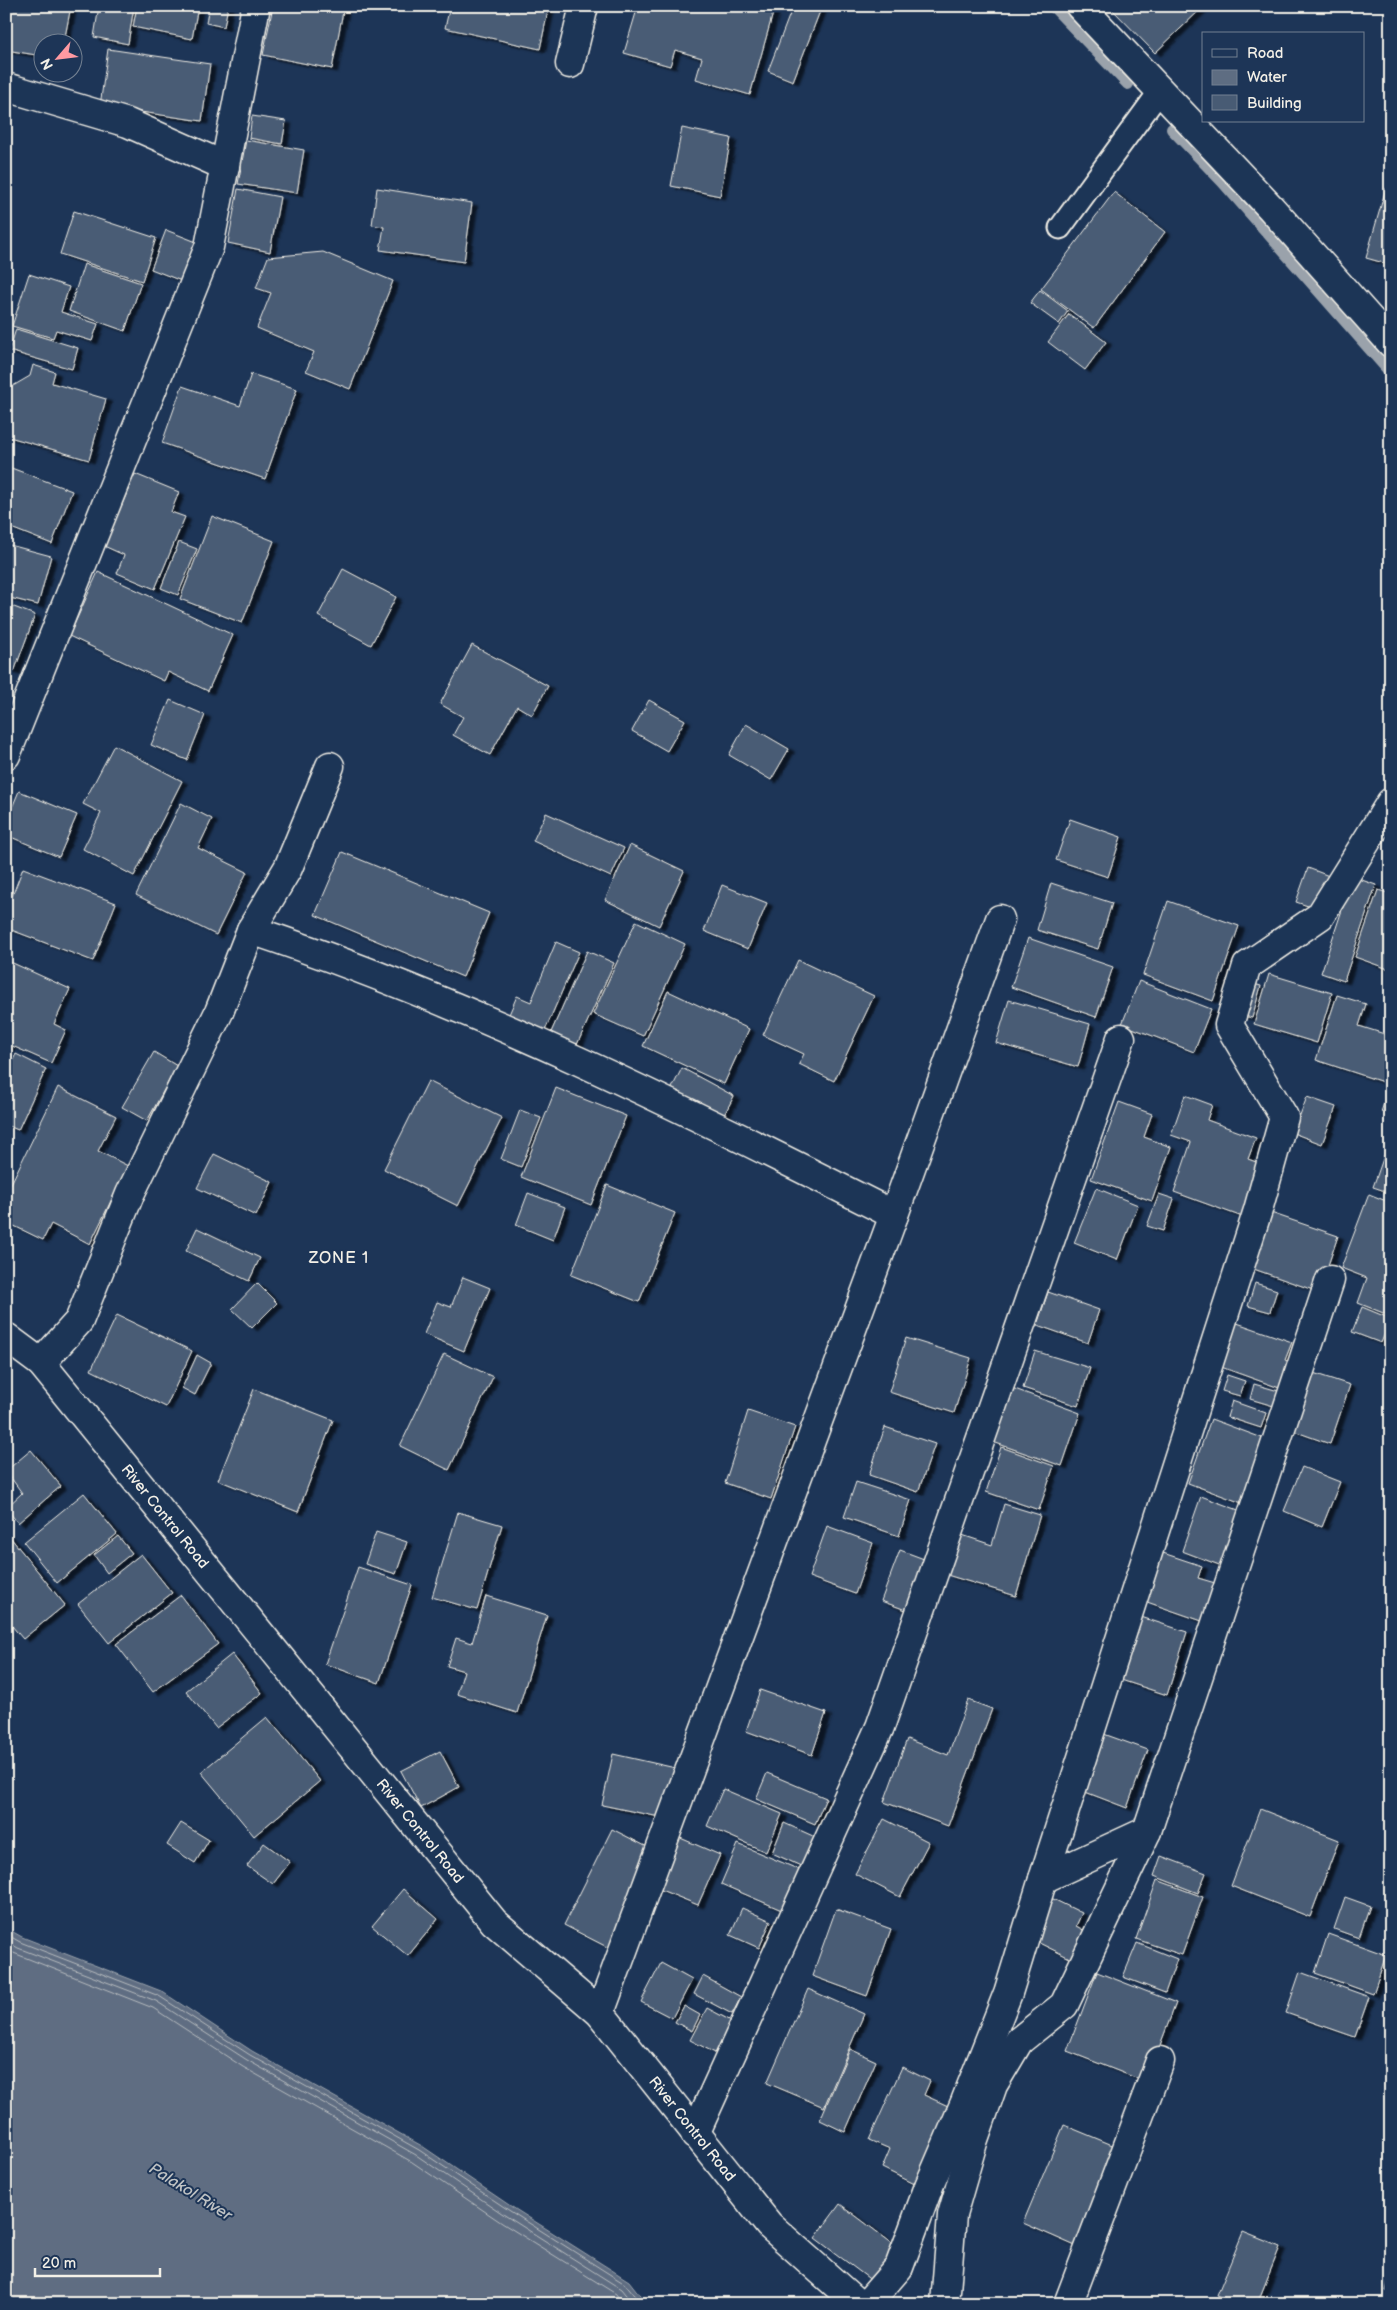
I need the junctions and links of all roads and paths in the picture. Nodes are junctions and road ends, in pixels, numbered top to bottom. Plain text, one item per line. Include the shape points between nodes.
1 (256, 6) edge
2 (584, 6) edge
3 (1080, 6) edge
4 (570, 64) dead end
5 (6, 87) edge
6 (1160, 92) junction
7 (225, 166) junction
8 (1060, 228) dead end
9 (1391, 343) edge
10 (6, 755) edge
11 (330, 766) dead end
12 (1391, 802) edge
13 (1000, 919) dead end
14 (251, 930) junction
15 (1120, 1038) dead end
16 (894, 1215) junction
17 (1330, 1280) dead end
18 (6, 1337) edge
19 (41, 1363) junction
20 (1147, 1832) junction
21 (1043, 1879) junction
22 (600, 2013) junction
23 (1160, 2062) dead end
24 (695, 2134) junction
25 (858, 2304) edge
26 (867, 2304) edge
27 (945, 2304) edge
28 (1068, 2304) edge

1 - 7 street
2 - 4 street
3 - 6 street
5 - 7 street via 128,123
6 - 8 lane
6 - 9 street via 1271,208
7 - 10 street via 209,247
11 - 14 street via 288,868
12 - 21 street via 1320,916 1247,966 1229,1024 1284,1117 1255,1220
13 - 16 street
14 - 16 street via 337,958 482,1018 677,1106
14 - 19 street via 219,1012 130,1194 80,1321
15 - 24 street via 880,1727
16 - 22 street
17 - 20 street
18 - 19 street, River Control Road
19 - 22 street, River Control Road via 494,1922
20 - 21 street
20 - 27 street via 1064,2005 1019,2041 993,2085 952,2215
21 - 26 street via 1008,1993 928,2186 899,2267
22 - 24 street, River Control Road
23 - 28 street
24 - 25 street, River Control Road via 769,2225

